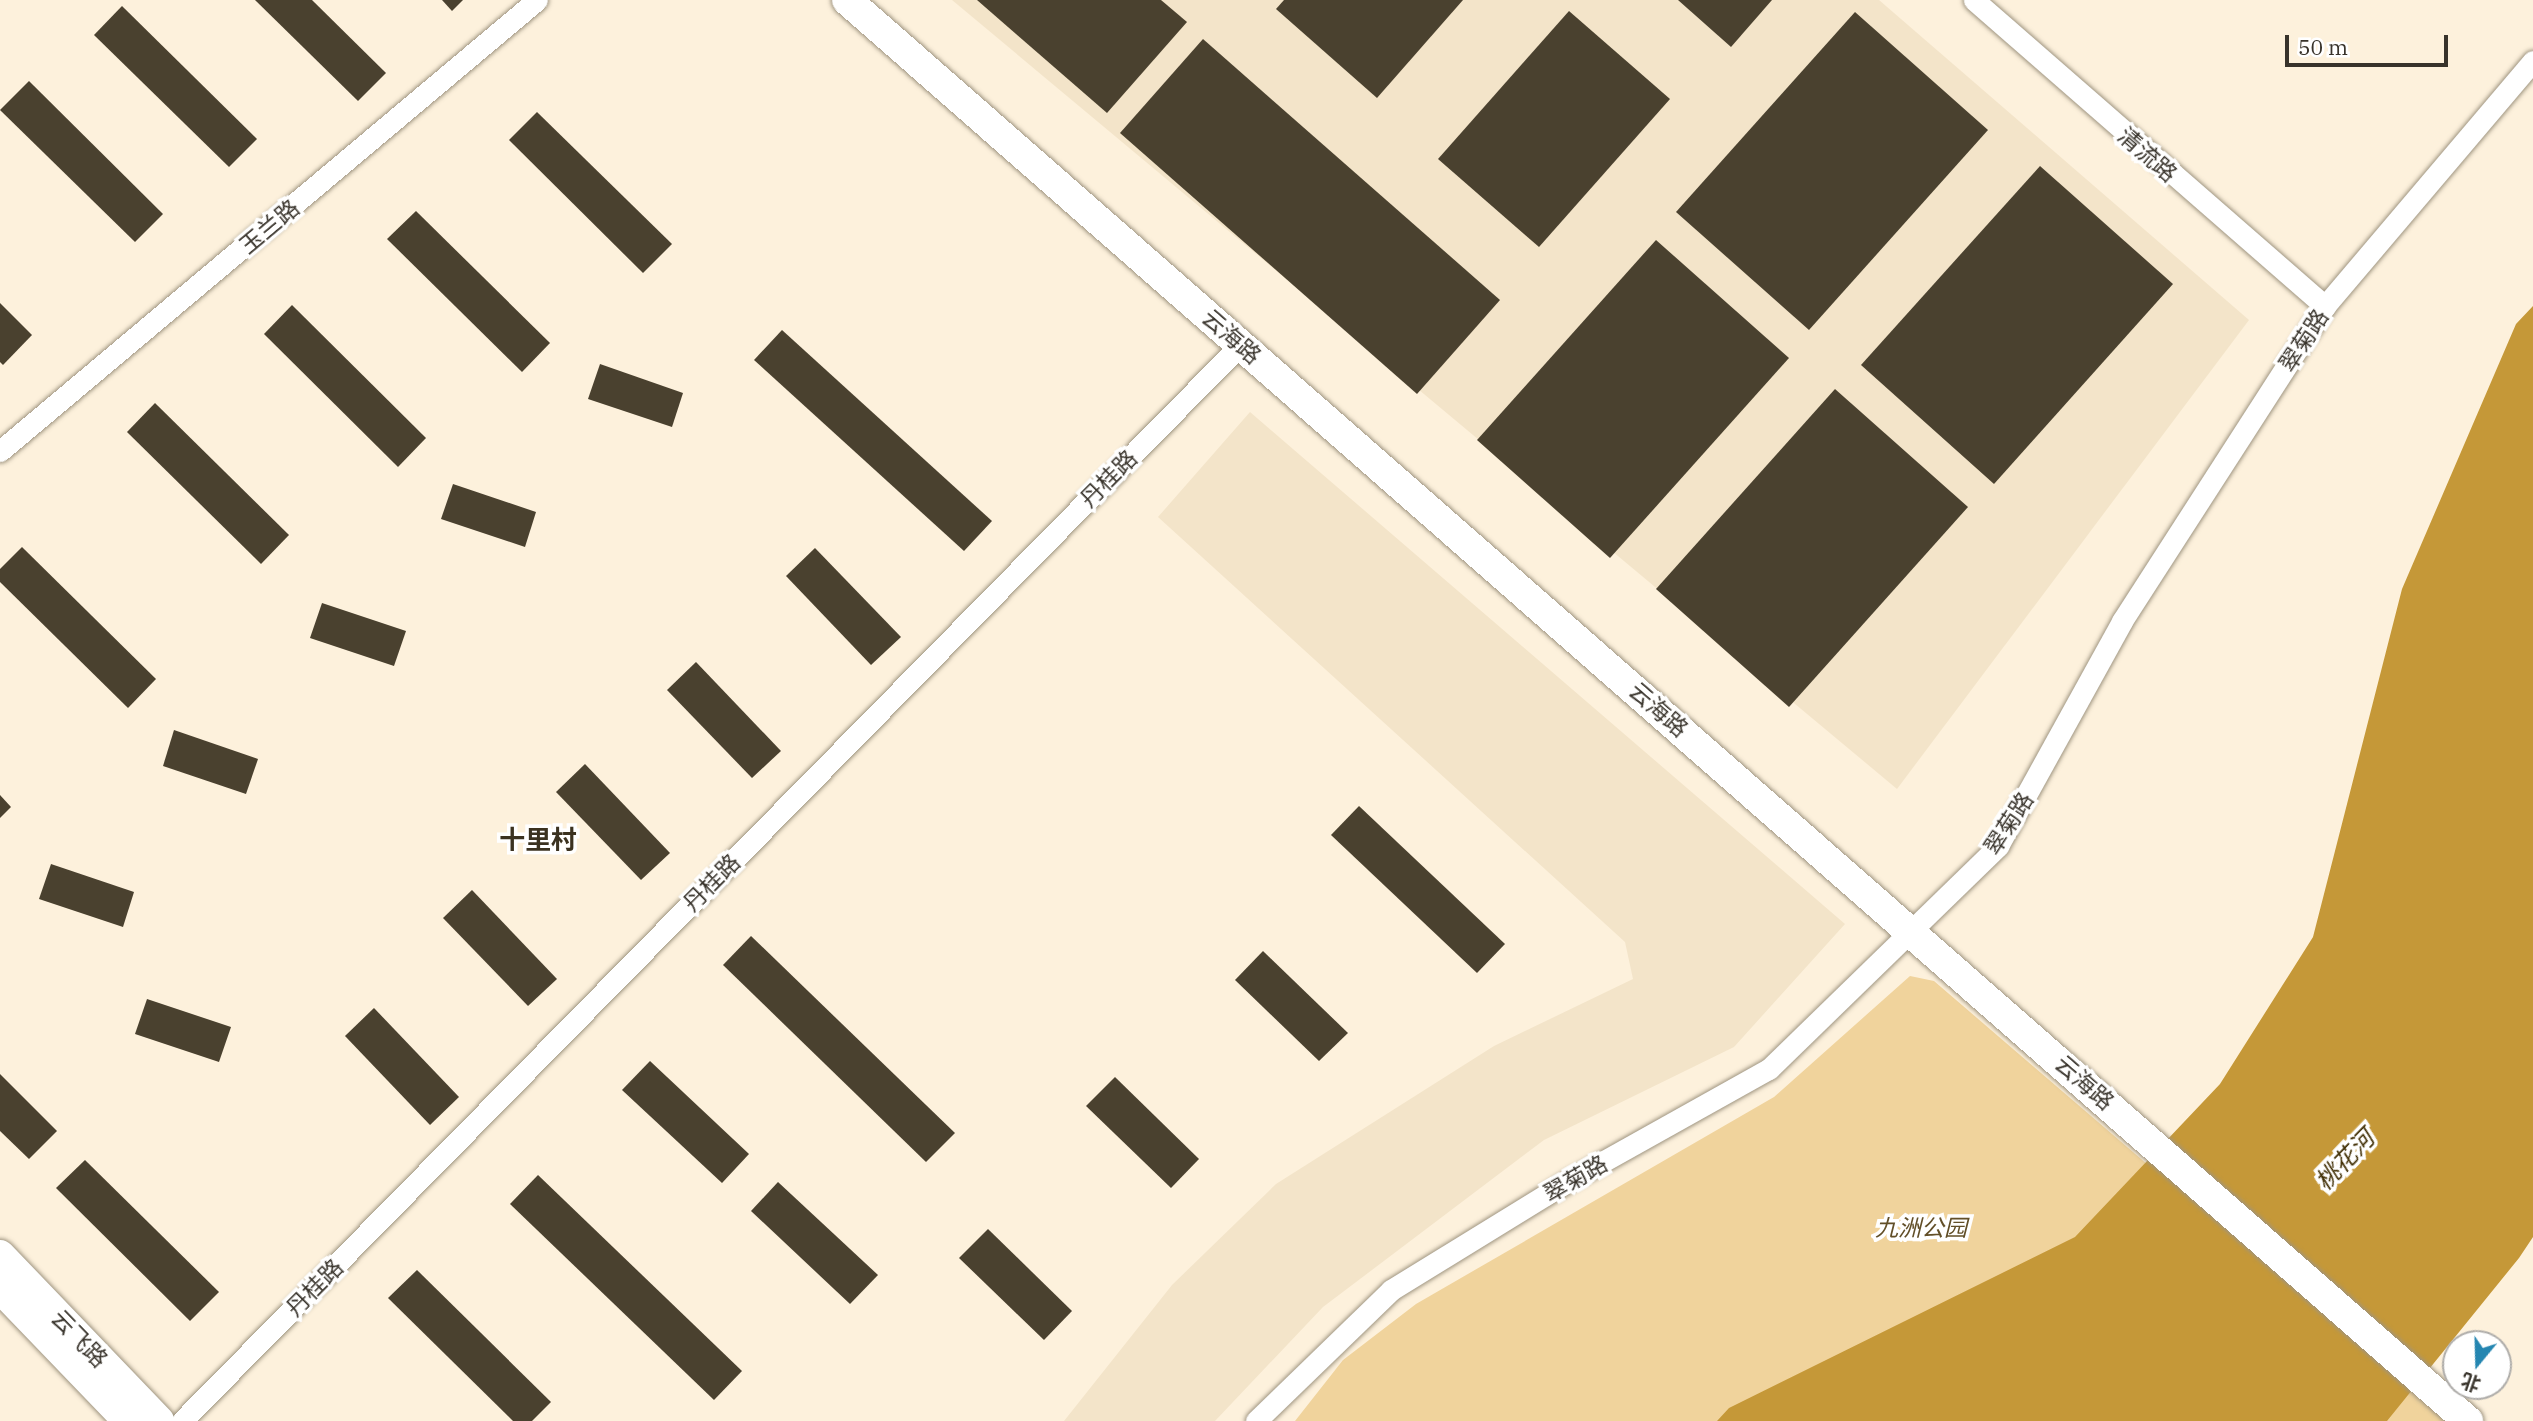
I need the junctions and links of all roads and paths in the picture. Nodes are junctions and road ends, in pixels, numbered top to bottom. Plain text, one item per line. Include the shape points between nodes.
1 (537, 0) edge
2 (847, 0) edge
3 (1974, 0) edge
4 (2533, 61) edge
5 (2325, 306) junction
6 (1241, 344) junction
7 (0, 451) edge
8 (1913, 931) junction
9 (0, 1255) edge
10 (0, 1288) edge
11 (128, 1421) edge
12 (159, 1421) edge
13 (181, 1421) edge
14 (1256, 1421) edge
15 (2468, 1421) edge

1 - 7 street, 玉兰路
2 - 6 street, 云海路
3 - 5 street, 清流路
4 - 5 street, 翠菊路
5 - 8 street, 翠菊路 via 2122,621 1998,846
6 - 8 street, 云海路
6 - 13 street, 丹桂路
8 - 14 street, 翠菊路 via 1769,1069 1570,1180 1391,1290
8 - 15 street, 云海路
9 - 12 street, 云飞路
10 - 11 street, 云飞路

